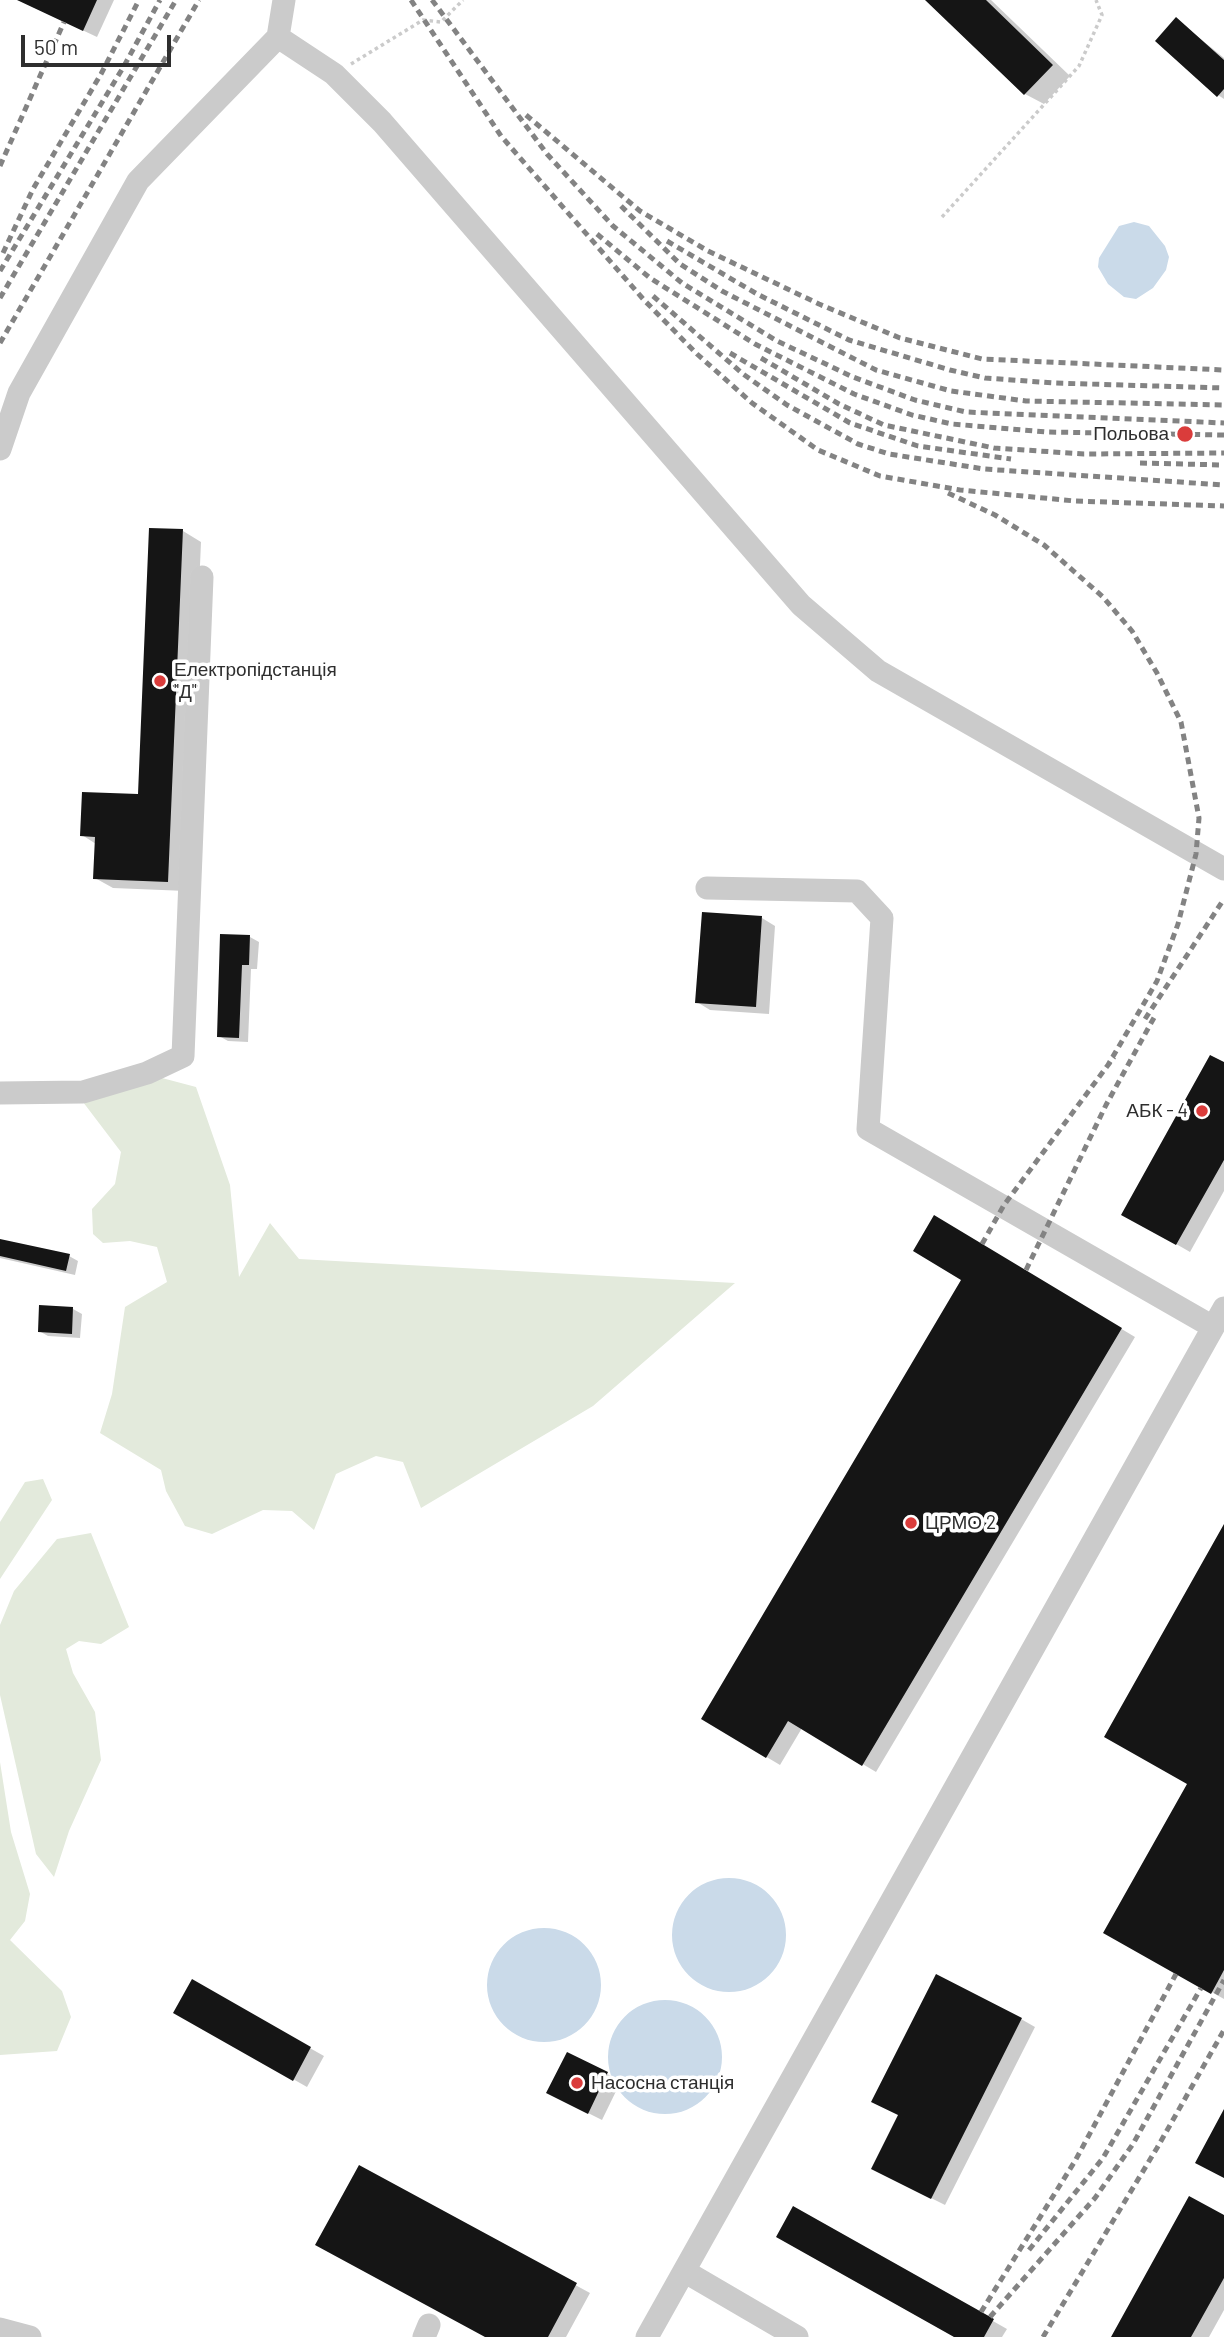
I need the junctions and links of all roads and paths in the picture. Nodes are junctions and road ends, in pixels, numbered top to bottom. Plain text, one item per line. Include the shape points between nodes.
1 (284, 0) edge
2 (463, 0) edge
3 (1096, 0) edge
4 (278, 37) junction
5 (334, 74) junction
6 (942, 217) dead end
7 (0, 449) edge
8 (202, 577) dead end
9 (1224, 869) edge
10 (707, 888) dead end
11 (0, 1093) edge
12 (1218, 1318) edge
13 (684, 2271) junction
14 (0, 2329) edge
15 (30, 2337) edge
16 (647, 2337) edge
17 (797, 2337) edge

1 - 4 street
2 - 5 path via 441,22 423,20
3 - 6 path via 1102,15 1079,66
4 - 5 street
4 - 7 street via 138,181 19,393
5 - 9 street via 382,122 801,605 878,671
8 - 11 street via 183,1056 147,1073 83,1092
10 - 12 street via 857,891 882,918 869,1129
12 - 13 street
13 - 16 street
13 - 17 street
14 - 15 street

